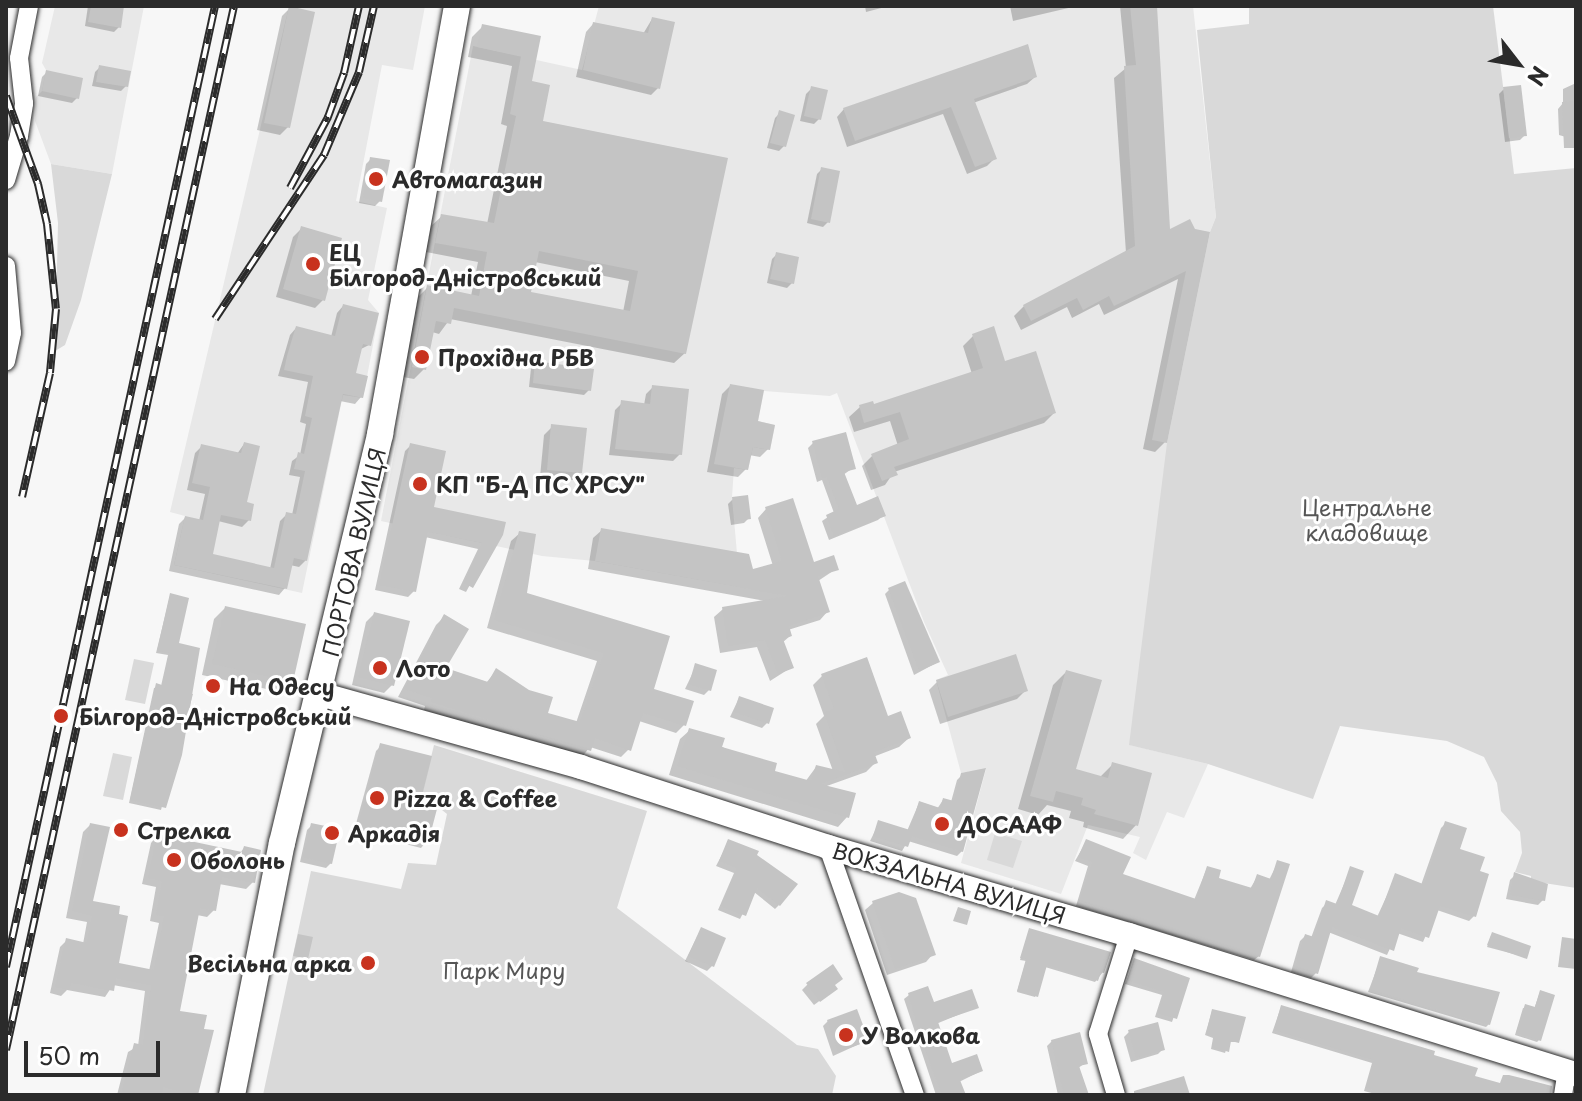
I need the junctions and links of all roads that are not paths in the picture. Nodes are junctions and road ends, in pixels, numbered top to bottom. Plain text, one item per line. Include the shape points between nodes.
1 (29, 6) edge
2 (457, 6) edge
3 (6, 180) edge
4 (6, 266) edge
5 (6, 361) edge
6 (320, 694) junction
7 (828, 847) junction
8 (1129, 935) junction
9 (1569, 1080) edge
10 (232, 1095) edge
11 (915, 1095) edge
12 (1116, 1095) edge

1 - 3 street via 19,58 24,103
2 - 6 main road, ПОРТОВА ВУЛИЦЯ via 380,434
4 - 5 street via 12,333
6 - 7 street, ВОКЗАЛЬНА ВУЛИЦЯ via 581,767
6 - 10 main road, ПОРТОВА ВУЛИЦЯ via 282,843
7 - 8 street, ВОКЗАЛЬНА ВУЛИЦЯ
7 - 11 street
8 - 9 street, ВОКЗАЛЬНА ВУЛИЦЯ
8 - 12 street via 1098,1034

